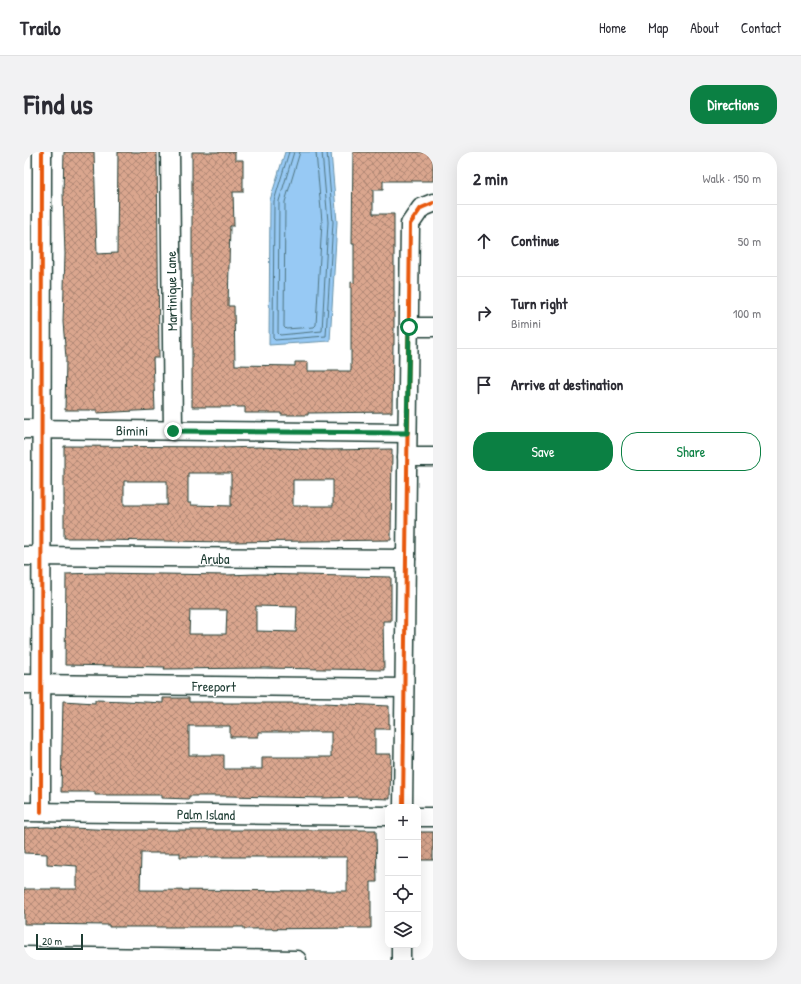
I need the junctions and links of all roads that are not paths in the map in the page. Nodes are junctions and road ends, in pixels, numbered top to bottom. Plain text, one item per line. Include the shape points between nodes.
1 (42, 152) edge
2 (170, 152) edge
3 (433, 203) edge
4 (409, 327) junction
5 (433, 327) edge
6 (24, 429) edge
7 (42, 429) junction
8 (173, 431) junction
9 (407, 433) junction
10 (407, 457) junction
11 (433, 457) edge
12 (24, 556) edge
13 (42, 556) junction
14 (406, 559) junction
15 (32, 684) edge
16 (404, 688) junction
17 (403, 804) edge
18 (32, 812) edge
19 (385, 816) edge
20 (421, 817) edge
21 (433, 817) edge
22 (401, 948) edge
23 (24, 956) edge
24 (297, 960) edge
25 (401, 960) edge

1 - 7 street
2 - 8 street, Martinique Lane
3 - 4 street via 421,208 410,224
4 - 5 street
4 - 9 street
6 - 7 street, Bimini
7 - 8 street, Bimini
7 - 13 street
8 - 9 street, Bimini
9 - 10 street
10 - 11 street
10 - 14 street
12 - 13 street, Aruba
13 - 14 street, Aruba
13 - 15 street
14 - 16 street
15 - 16 street, Freeport
15 - 18 street
16 - 17 street
18 - 19 street, Palm Island
20 - 21 street
22 - 25 street
23 - 24 street

